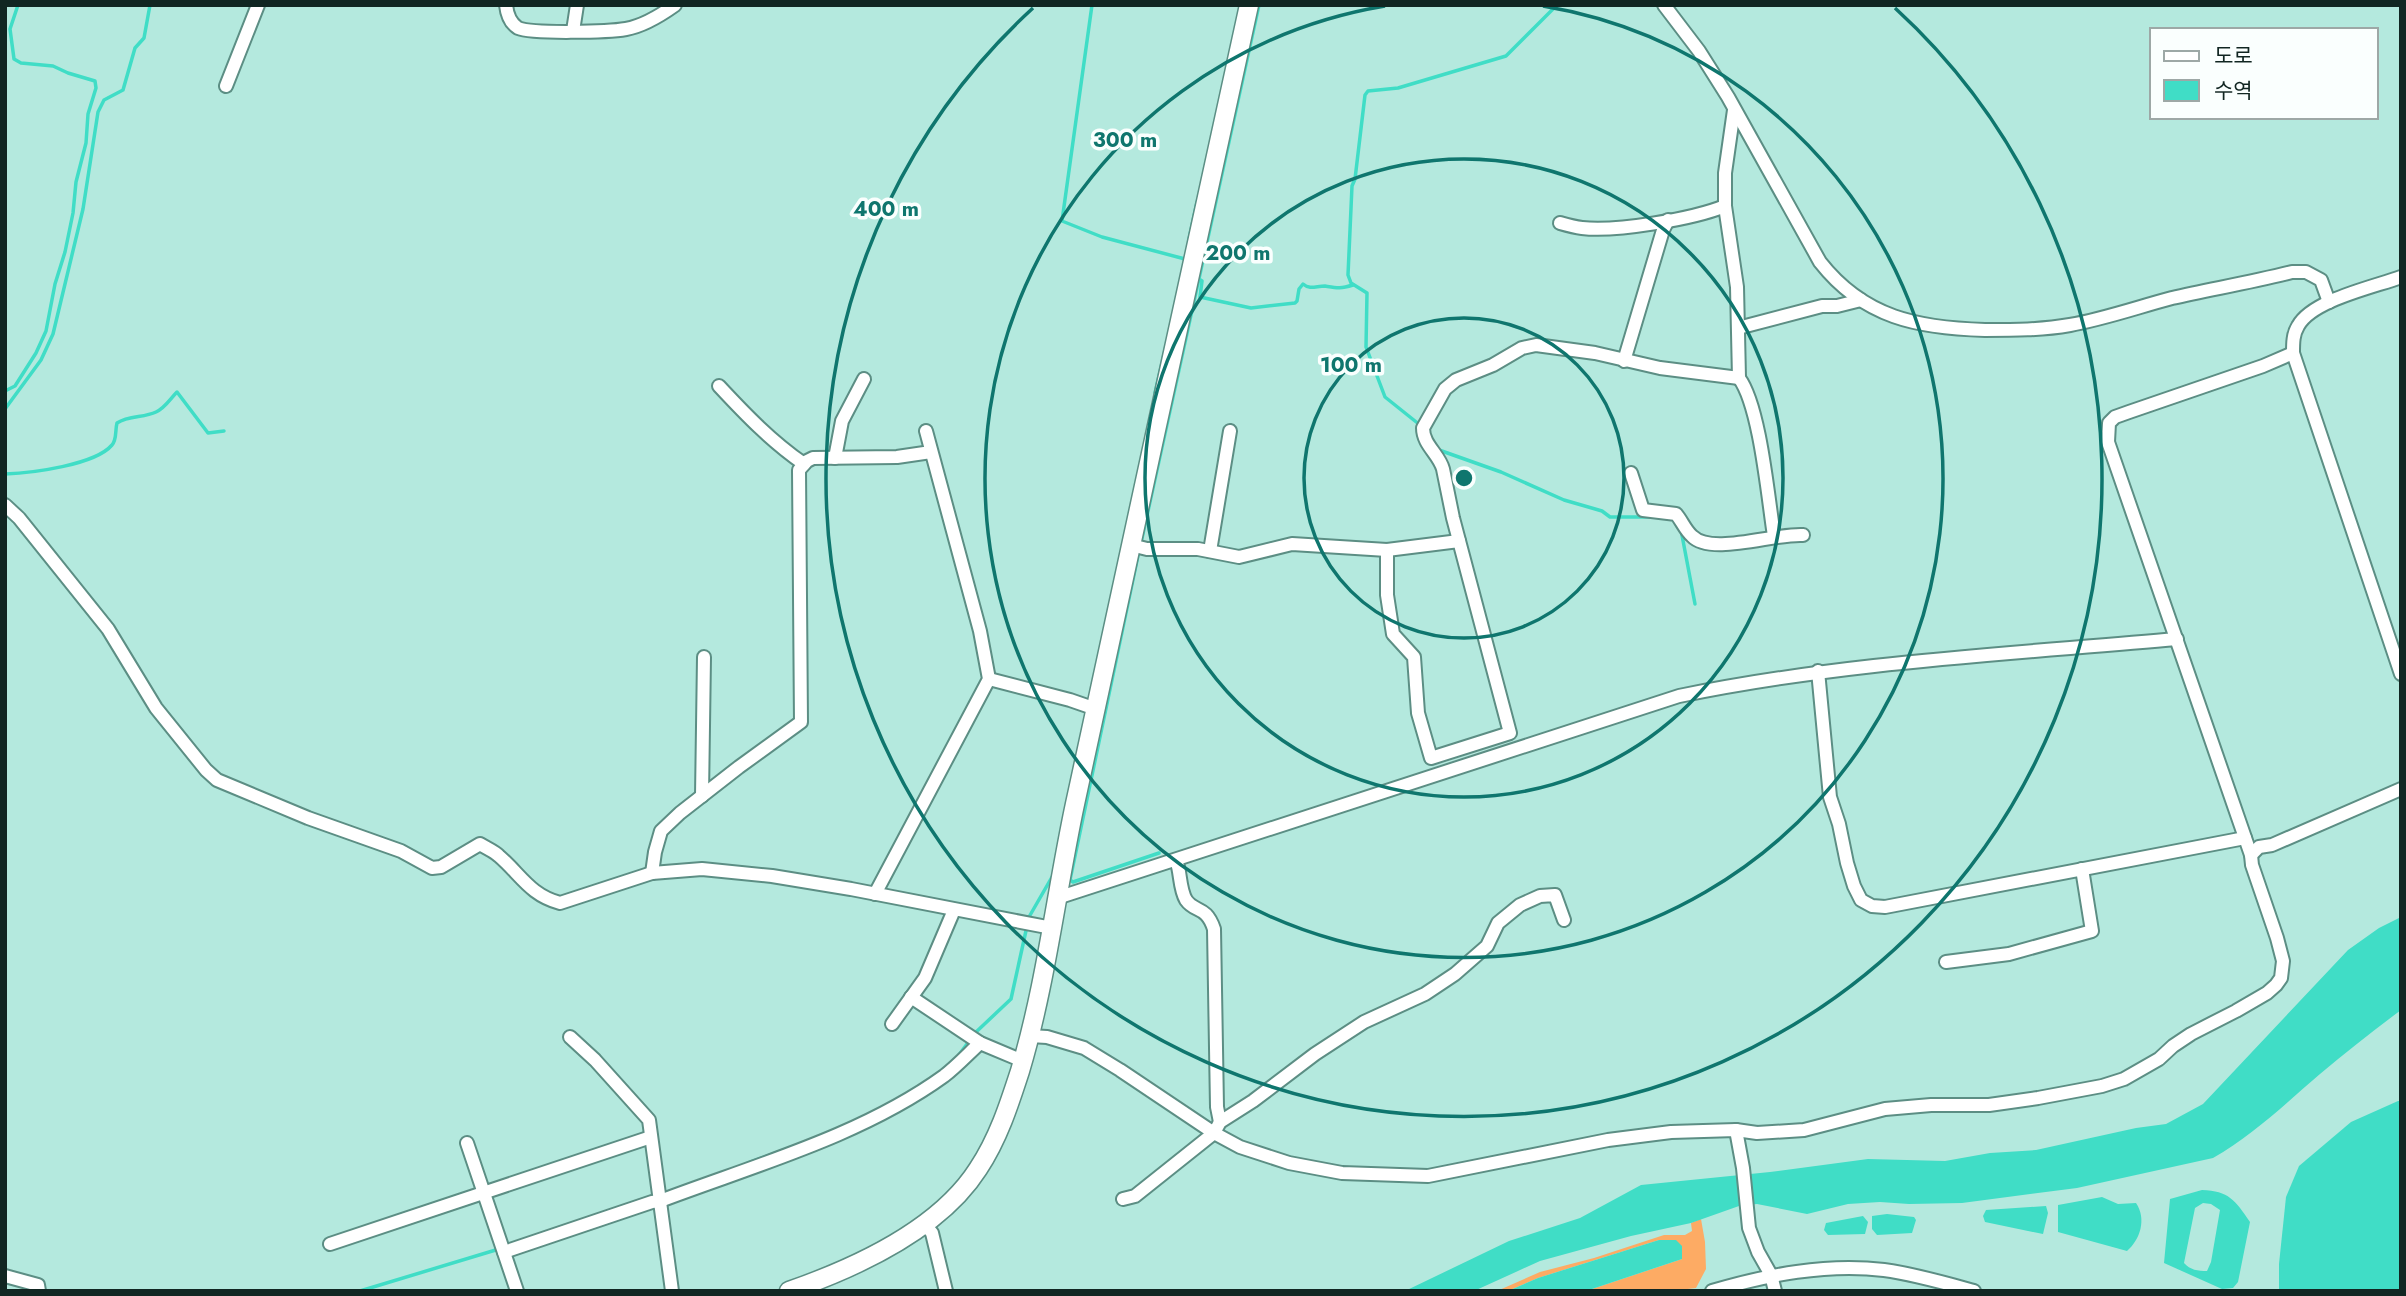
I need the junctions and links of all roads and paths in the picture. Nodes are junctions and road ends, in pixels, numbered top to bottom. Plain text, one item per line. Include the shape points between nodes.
1 (258, 5) edge
2 (506, 5) edge
3 (577, 5) edge
4 (675, 5) edge
5 (1249, 5) edge
6 (1664, 5) edge
7 (573, 31) junction
8 (226, 86) dead end
9 (1734, 110) junction
10 (1725, 205) junction
11 (1668, 220) junction
12 (1560, 223) dead end
13 (2401, 277) edge
14 (1861, 300) junction
15 (2329, 302) junction
16 (1738, 328) junction
17 (2293, 353) junction
18 (1624, 360) junction
19 (1739, 378) junction
20 (864, 379) dead end
21 (719, 386) dead end
22 (926, 431) dead end
23 (1230, 431) dead end
24 (931, 452) junction
25 (835, 458) junction
26 (804, 464) junction
27 (1631, 473) dead end
28 (5, 505) edge
29 (1803, 535) dead end
30 (1774, 536) junction
31 (1459, 541) junction
32 (1131, 545) junction
33 (1387, 550) junction
34 (1210, 551) junction
35 (2177, 639) junction
36 (704, 657) dead end
37 (1818, 671) junction
38 (2401, 674) edge
39 (989, 680) junction
40 (1096, 709) junction
41 (2401, 789) edge
42 (702, 796) junction
43 (2245, 838) junction
44 (2251, 855) junction
45 (1176, 860) junction
46 (2081, 869) junction
47 (652, 873) junction
48 (875, 894) junction
49 (1057, 898) junction
50 (954, 910) junction
51 (1564, 920) dead end
52 (1052, 928) junction
53 (1946, 962) dead end
54 (911, 997) junction
55 (892, 1024) dead end
56 (1030, 1036) junction
57 (569, 1037) dead end
58 (980, 1043) junction
59 (1020, 1070) junction
60 (1217, 1127) junction
61 (1735, 1130) junction
62 (651, 1137) junction
63 (467, 1143) dead end
64 (484, 1193) junction
65 (1123, 1199) dead end
66 (660, 1201) junction
67 (924, 1223) junction
68 (330, 1244) dead end
69 (504, 1252) junction
70 (1771, 1275) junction
71 (5, 1276) edge
72 (39, 1291) edge
73 (517, 1291) edge
74 (671, 1291) edge
75 (789, 1291) edge
76 (946, 1291) edge
77 (1712, 1291) edge
78 (1775, 1291) edge
79 (1974, 1291) edge

1 - 8 street
2 - 7 street via 516,27 534,32
3 - 7 street
4 - 7 street via 627,29
5 - 32 street
6 - 9 street via 1699,51
9 - 10 street
9 - 14 street via 1820,262
10 - 11 street
10 - 16 street
11 - 12 street via 1614,228
11 - 18 street
13 - 15 street
14 - 15 street via 1915,324 2012,330 2070,325 2306,272 2321,279
14 - 16 street
15 - 17 street via 2298,325
16 - 19 street
17 - 35 street via 2109,423 2108,442
17 - 38 street
18 - 19 street
18 - 31 street via 1536,345 1470,373 1445,389 1423,435 1441,462
19 - 30 street via 1756,423
20 - 25 street via 842,421
21 - 26 street via 757,427
22 - 24 street
23 - 34 street
24 - 25 street
24 - 39 street
25 - 26 street via 813,458
26 - 42 street via 798,482 801,722
27 - 30 street via 1643,510 1676,514 1701,542 1715,546
28 - 47 street via 108,629 156,708 217,780 401,850 432,868 480,844 498,855 534,891 560,903
29 - 30 street
31 - 33 street
31 - 33 street via 1510,733 1431,758 1418,713 1414,657 1393,634
32 - 34 street
32 - 40 street
33 - 34 street via 1292,544 1240,557
35 - 37 street
35 - 43 street
36 - 42 street
37 - 45 street via 1679,696
37 - 46 street via 1830,797 1861,900 1885,907
39 - 40 street
39 - 48 street
40 - 49 street
41 - 44 street via 2259,847
42 - 47 street via 661,831
43 - 44 street
43 - 46 street
44 - 61 street via 2283,961 2281,978 2267,993 2191,1034 2141,1070 2102,1086 2039,1098 1885,1109 1804,1130
45 - 49 street
45 - 60 street via 1187,902 1210,917 1214,929
46 - 53 street via 2092,930 2009,954
47 - 48 street via 713,870
48 - 50 street
49 - 52 street
50 - 52 street
50 - 54 street via 925,978
51 - 60 street via 1555,895 1520,905 1498,923 1487,946 1455,974 1425,994 1364,1022
52 - 56 street
54 - 55 street
54 - 58 street
56 - 59 street
56 - 60 street via 1084,1048
57 - 62 street via 649,1121
58 - 59 street
58 - 66 street via 946,1075 858,1126
59 - 67 street via 1000,1132 979,1168 951,1202
60 - 61 street via 1240,1147 1289,1163 1342,1173 1428,1176 1608,1140
60 - 65 street via 1135,1196
61 - 70 street via 1749,1228
62 - 64 street
62 - 66 street
63 - 64 street
64 - 68 street
64 - 69 street
66 - 69 street
66 - 74 street
67 - 75 street via 865,1261
67 - 76 street via 932,1233
69 - 73 street
70 - 77 street
70 - 78 street
70 - 79 street via 1884,1270
71 - 72 street via 38,1285

